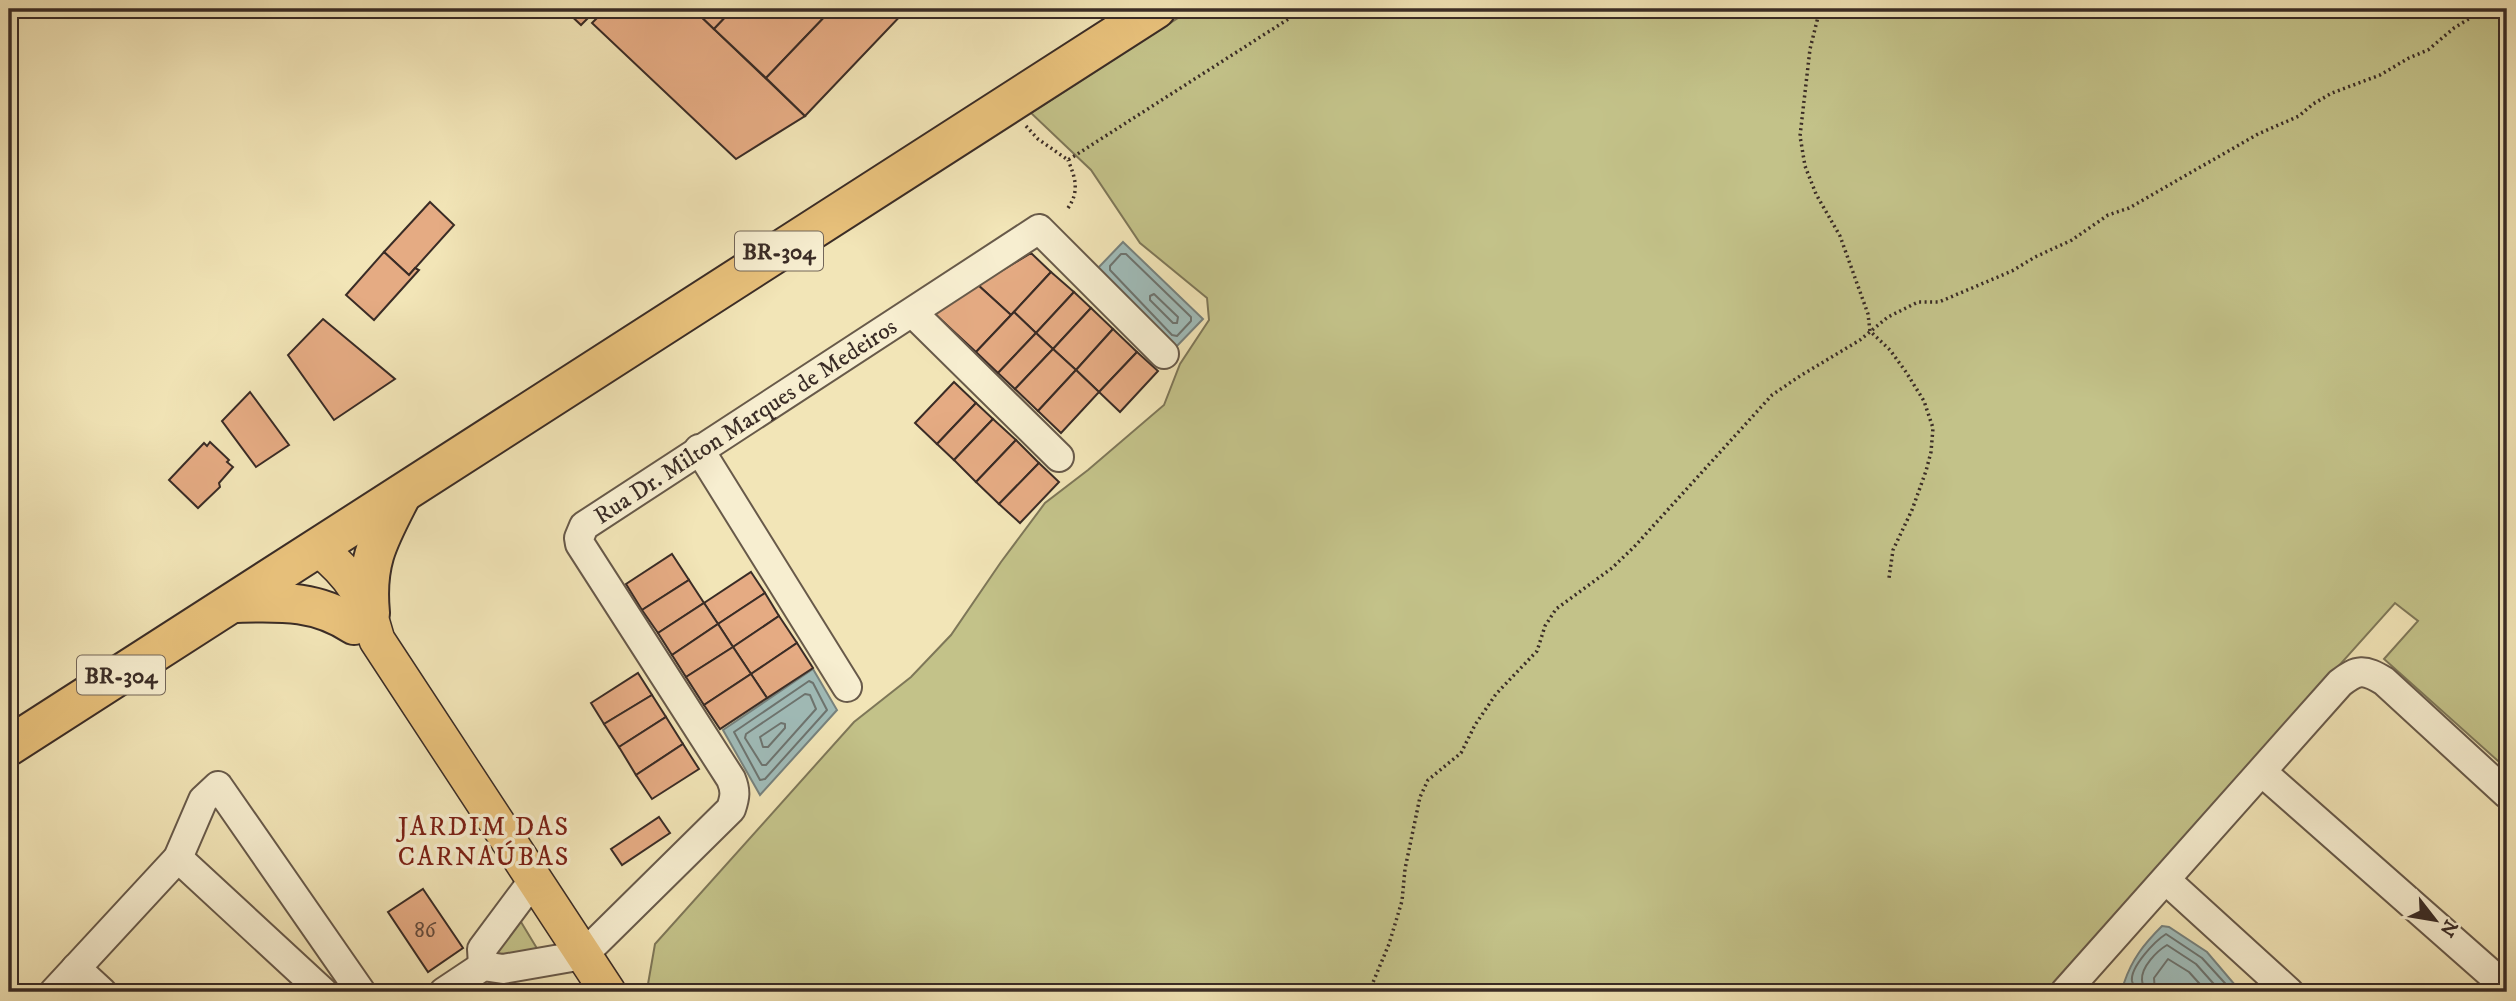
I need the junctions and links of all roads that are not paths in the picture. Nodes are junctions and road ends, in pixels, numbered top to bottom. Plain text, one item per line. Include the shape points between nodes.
1 (1156, 9) edge
2 (913, 313) junction
3 (1164, 354) dead end
4 (699, 449) junction
5 (1059, 457) dead end
6 (402, 494) junction
7 (318, 548) junction
8 (233, 603) junction
9 (367, 626) junction
10 (847, 687) dead end
11 (9, 747) edge
12 (2262, 772) junction
13 (2507, 794) edge
14 (177, 858) junction
15 (535, 878) junction
16 (2166, 880) junction
17 (583, 955) junction
18 (483, 967) junction
19 (76, 968) junction
20 (2507, 988) edge
21 (54, 992) edge
22 (102, 992) edge
23 (323, 992) edge
24 (361, 992) edge
25 (444, 992) edge
26 (608, 992) edge
27 (2066, 992) edge
28 (2289, 992) edge

1 - 6 highway, BR-304
2 - 3 street, Rua Dr. Milton Marques de Medeiros via 1039,229
2 - 4 street, Rua Dr. Milton Marques de Medeiros
2 - 5 street
4 - 10 street
4 - 17 street, Rua Dr. Milton Marques de Medeiros via 584,526 579,538 730,779 734,798 731,809
6 - 7 highway, BR-304
6 - 9 highway via 369,570
7 - 8 highway, BR-304
7 - 9 main road via 333,595
8 - 9 highway via 307,604
8 - 11 highway, BR-304
9 - 15 main road
12 - 13 street via 2340,683 2361,671 2384,681
12 - 16 street
12 - 20 street
14 - 19 street
14 - 23 street
14 - 24 street via 203,800 218,786
15 - 17 main road
15 - 18 street via 482,949
16 - 27 street
16 - 28 street
17 - 18 street via 503,969
17 - 26 main road
18 - 25 street
19 - 21 street
19 - 22 street

